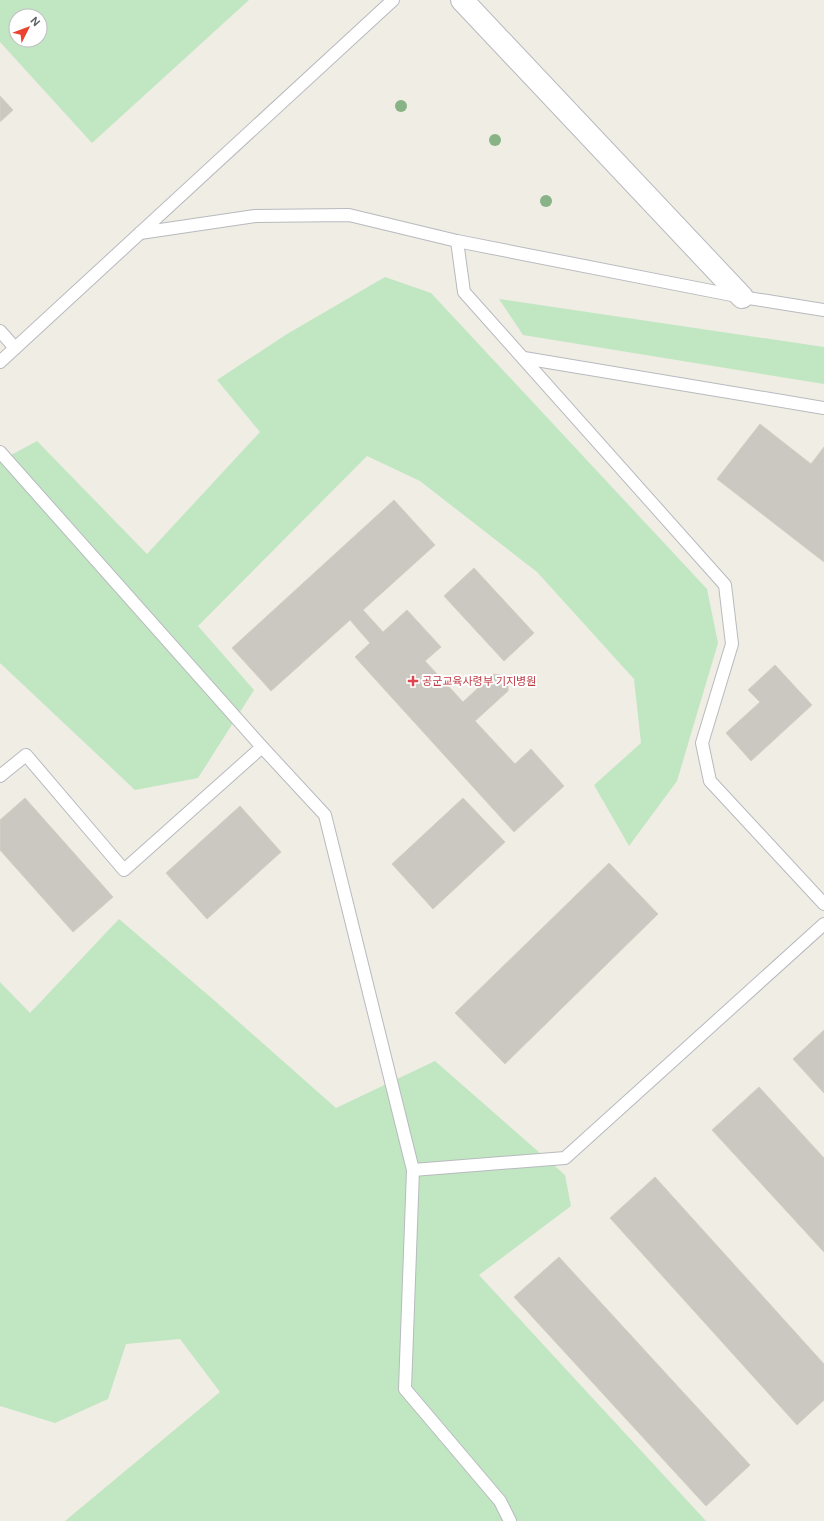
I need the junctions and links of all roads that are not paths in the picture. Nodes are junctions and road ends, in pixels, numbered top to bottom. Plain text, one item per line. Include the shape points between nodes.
1 (393, 0) edge
2 (462, 0) edge
3 (140, 233) junction
4 (457, 241) junction
5 (742, 297) junction
6 (824, 310) edge
7 (0, 332) edge
8 (15, 348) junction
9 (524, 358) junction
10 (0, 362) edge
11 (824, 408) edge
12 (0, 452) edge
13 (262, 747) junction
14 (0, 776) edge
15 (824, 904) edge
16 (824, 924) edge
17 (414, 1170) junction
18 (510, 1521) edge

1 - 3 lane
2 - 5 street
3 - 4 lane via 255,216 349,215
3 - 8 lane
4 - 5 lane
4 - 9 lane via 464,292
5 - 6 lane
7 - 8 lane
8 - 10 lane
9 - 11 lane
9 - 15 lane via 725,585 732,644 702,743 710,781
12 - 13 lane
13 - 14 lane via 124,870 26,755
13 - 17 lane via 325,815
16 - 17 lane via 565,1158
17 - 18 lane via 405,1389 500,1501

